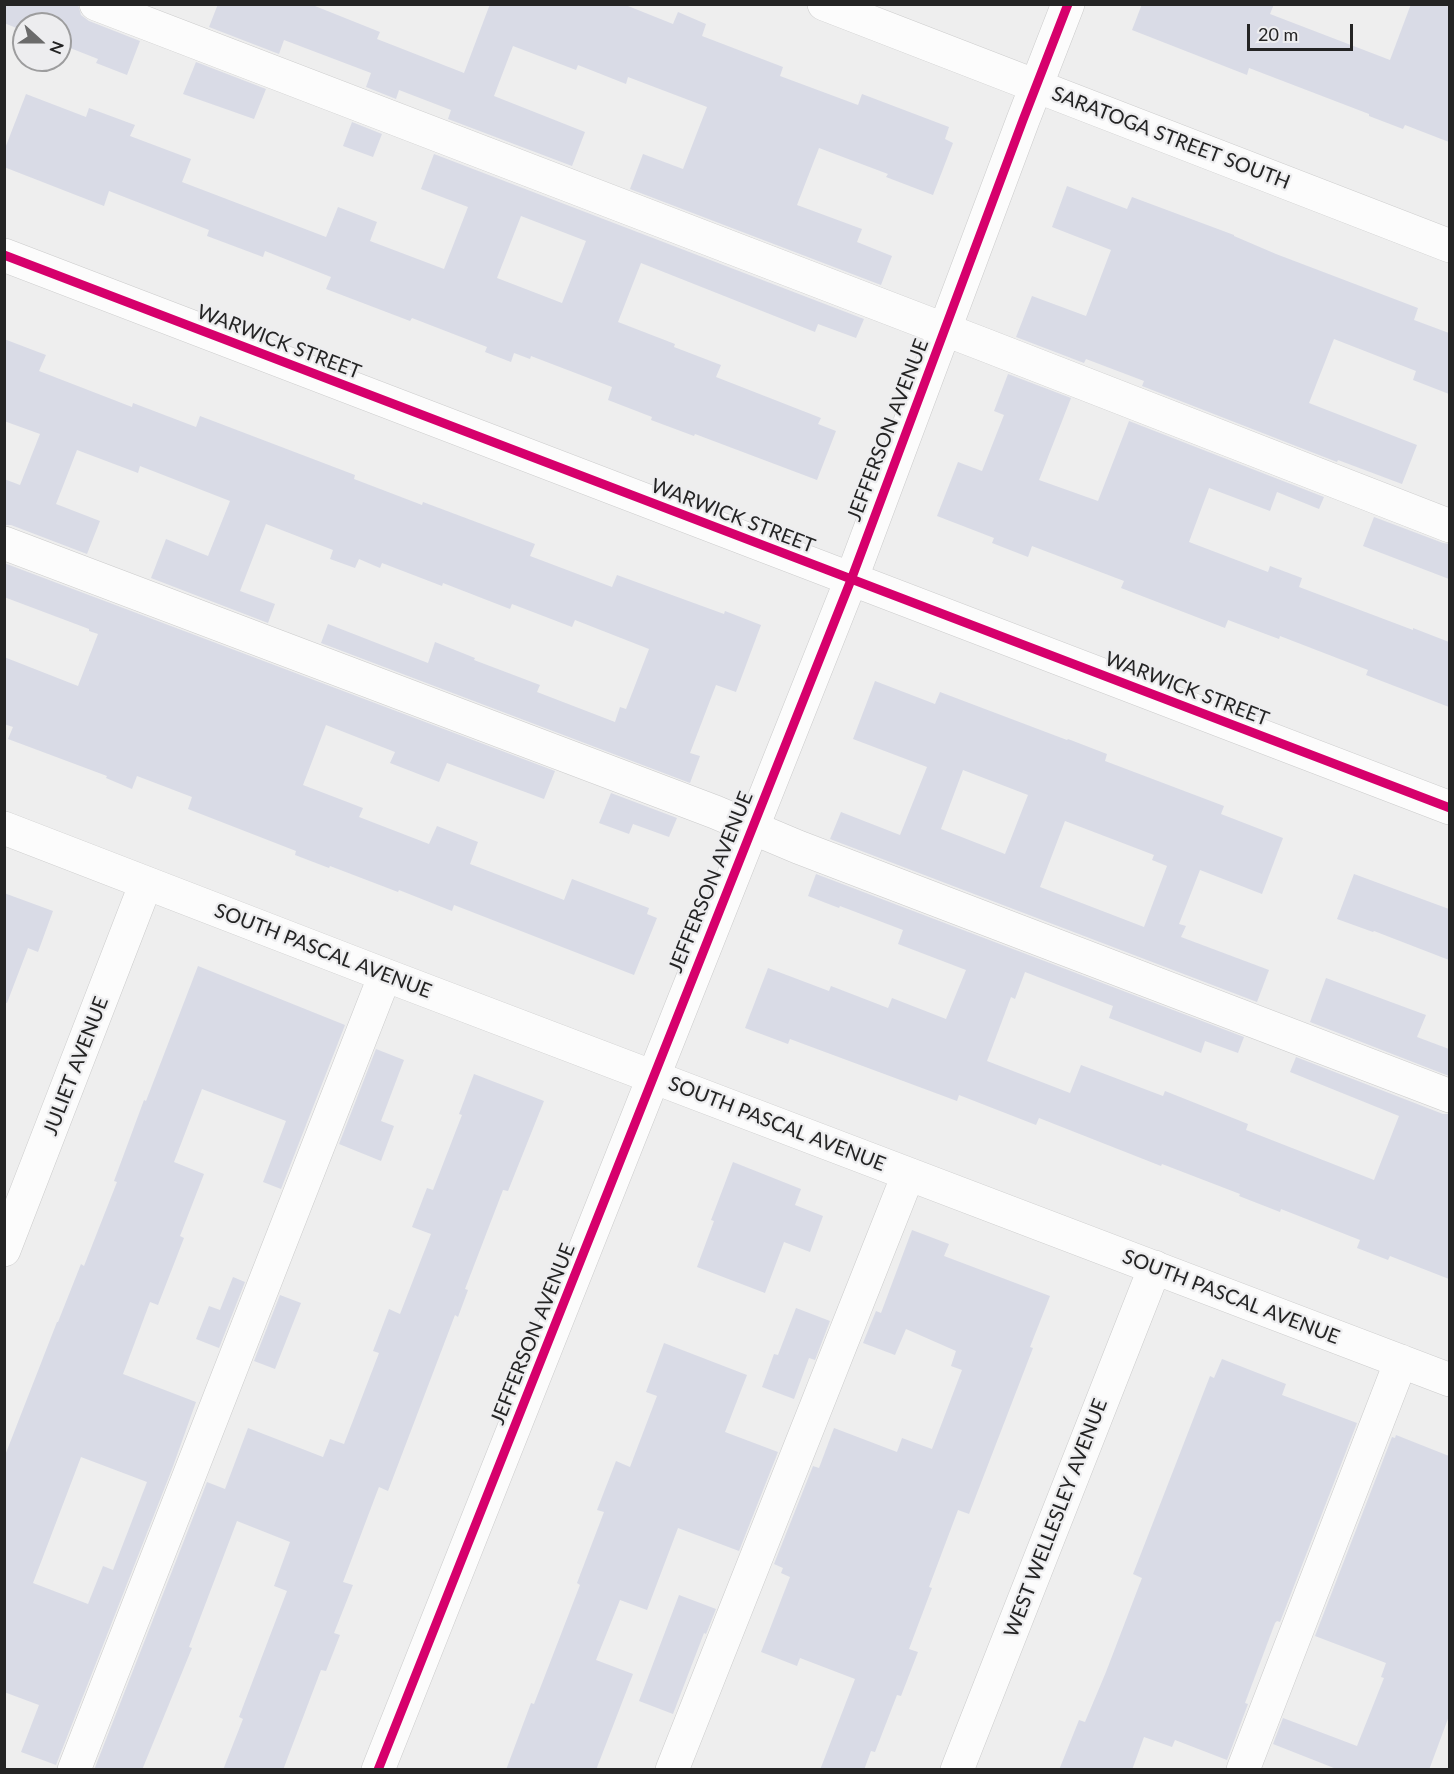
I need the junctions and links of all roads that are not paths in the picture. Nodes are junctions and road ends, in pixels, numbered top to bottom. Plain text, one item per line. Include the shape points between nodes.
1 (96, 4) edge
2 (824, 4) edge
3 (1068, 4) edge
4 (1036, 86) junction
5 (1449, 246) edge
6 (4, 255) edge
7 (945, 330) junction
8 (1449, 526) edge
9 (4, 543) edge
10 (851, 580) junction
11 (1449, 808) edge
12 (753, 827) junction
13 (4, 828) edge
14 (146, 883) junction
15 (385, 975) junction
16 (654, 1077) junction
17 (1449, 1096) edge
18 (908, 1175) junction
19 (4, 1250) edge
20 (1155, 1267) junction
21 (1401, 1361) junction
22 (1449, 1380) edge
23 (74, 1770) edge
24 (378, 1770) edge
25 (672, 1770) edge
26 (957, 1770) edge
27 (1243, 1770) edge

1 - 7 street
2 - 4 street, SARATOGA STREET SOUTH
3 - 4 street, JEFFERSON AVENUE
4 - 5 street, SARATOGA STREET SOUTH
4 - 7 street, JEFFERSON AVENUE
6 - 10 street, WARWICK STREET
7 - 8 street
7 - 10 street, JEFFERSON AVENUE
9 - 12 street
10 - 11 street, WARWICK STREET
10 - 12 street, JEFFERSON AVENUE
12 - 16 street, JEFFERSON AVENUE
12 - 17 street
13 - 14 street, SOUTH PASCAL AVENUE
14 - 15 street, SOUTH PASCAL AVENUE
14 - 19 street, JULIET AVENUE
15 - 16 street, SOUTH PASCAL AVENUE
15 - 23 street
16 - 18 street, SOUTH PASCAL AVENUE
16 - 24 street, JEFFERSON AVENUE
18 - 20 street, SOUTH PASCAL AVENUE
18 - 25 street
20 - 21 street, SOUTH PASCAL AVENUE
20 - 26 street, WEST WELLESLEY AVENUE
21 - 22 street, SOUTH PASCAL AVENUE
21 - 27 street

